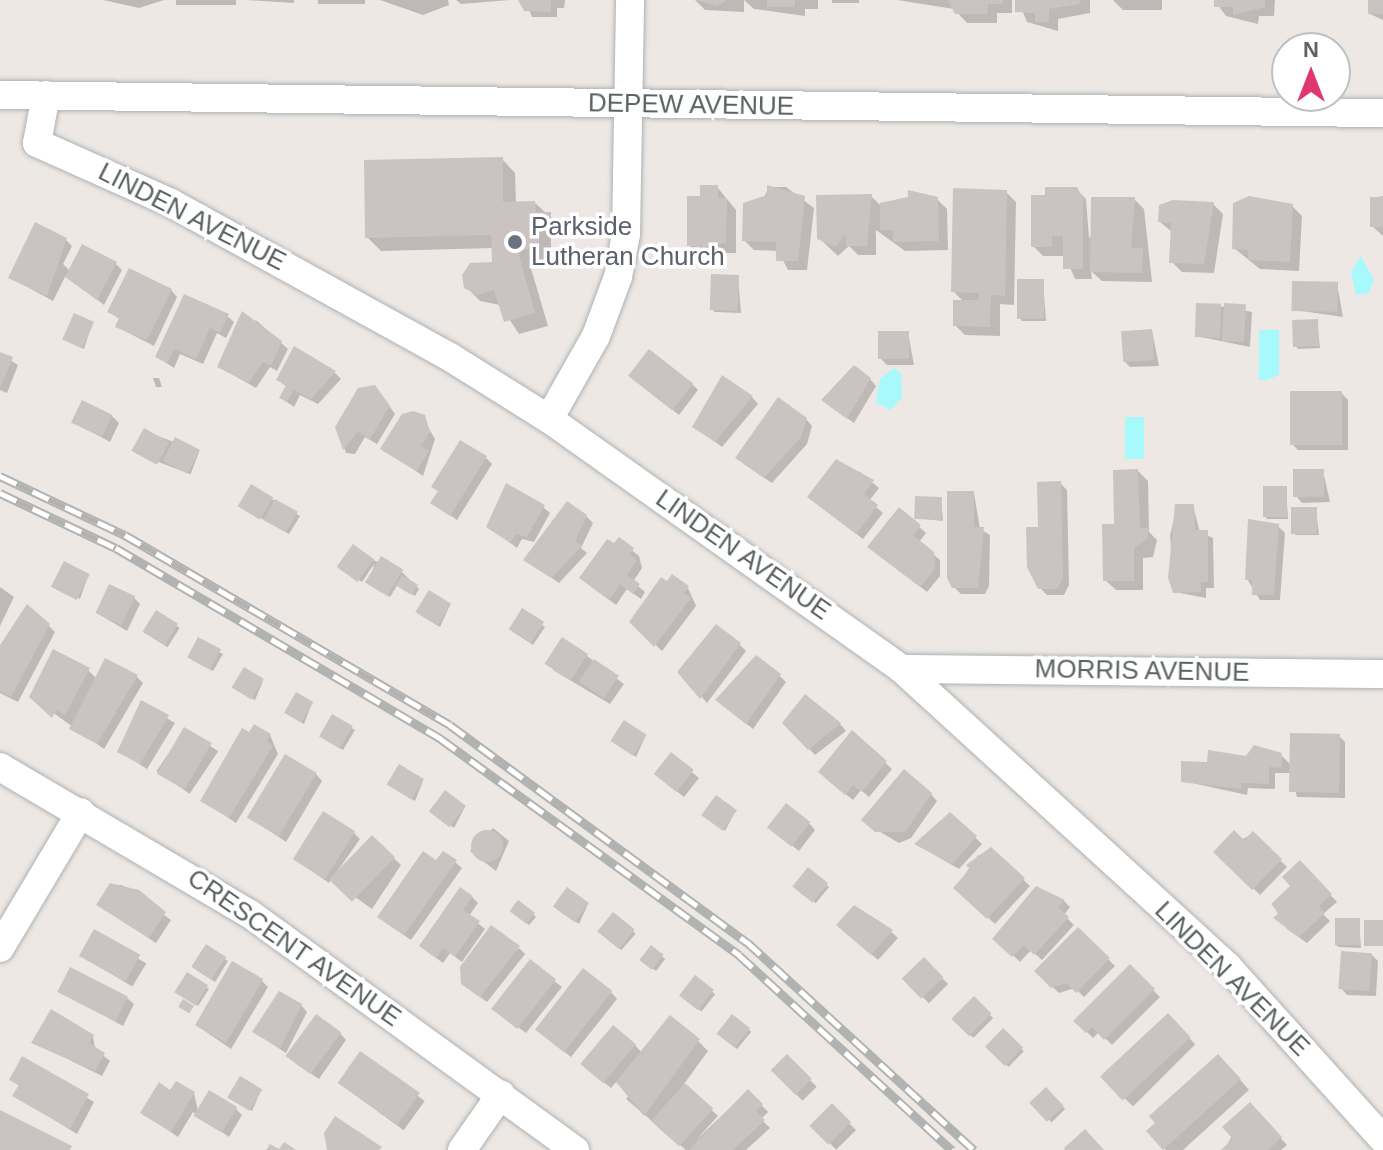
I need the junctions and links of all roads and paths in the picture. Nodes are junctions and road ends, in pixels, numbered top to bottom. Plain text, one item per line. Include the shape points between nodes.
1 (630, 0) edge
2 (0, 95) edge
3 (46, 95) junction
4 (628, 104) junction
5 (1383, 113) edge
6 (549, 419) junction
7 (902, 669) junction
8 (1383, 674) edge
9 (0, 767) edge
10 (81, 812) junction
11 (0, 948) edge
12 (501, 1094) junction
13 (1383, 1139) edge
14 (462, 1150) edge
15 (575, 1150) edge

1 - 4 street
2 - 3 street, DEPEW AVENUE
3 - 4 street, DEPEW AVENUE
3 - 6 street, LINDEN AVENUE via 37,143 245,242
4 - 5 street, DEPEW AVENUE
4 - 6 street via 618,277 596,336
6 - 7 street, LINDEN AVENUE
7 - 8 street, MORRIS AVENUE
7 - 13 street, LINDEN AVENUE via 1228,967
9 - 10 street, CRESCENT AVENUE
10 - 11 street
10 - 12 street, CRESCENT AVENUE via 250,914
12 - 14 street
12 - 15 street, CRESCENT AVENUE

